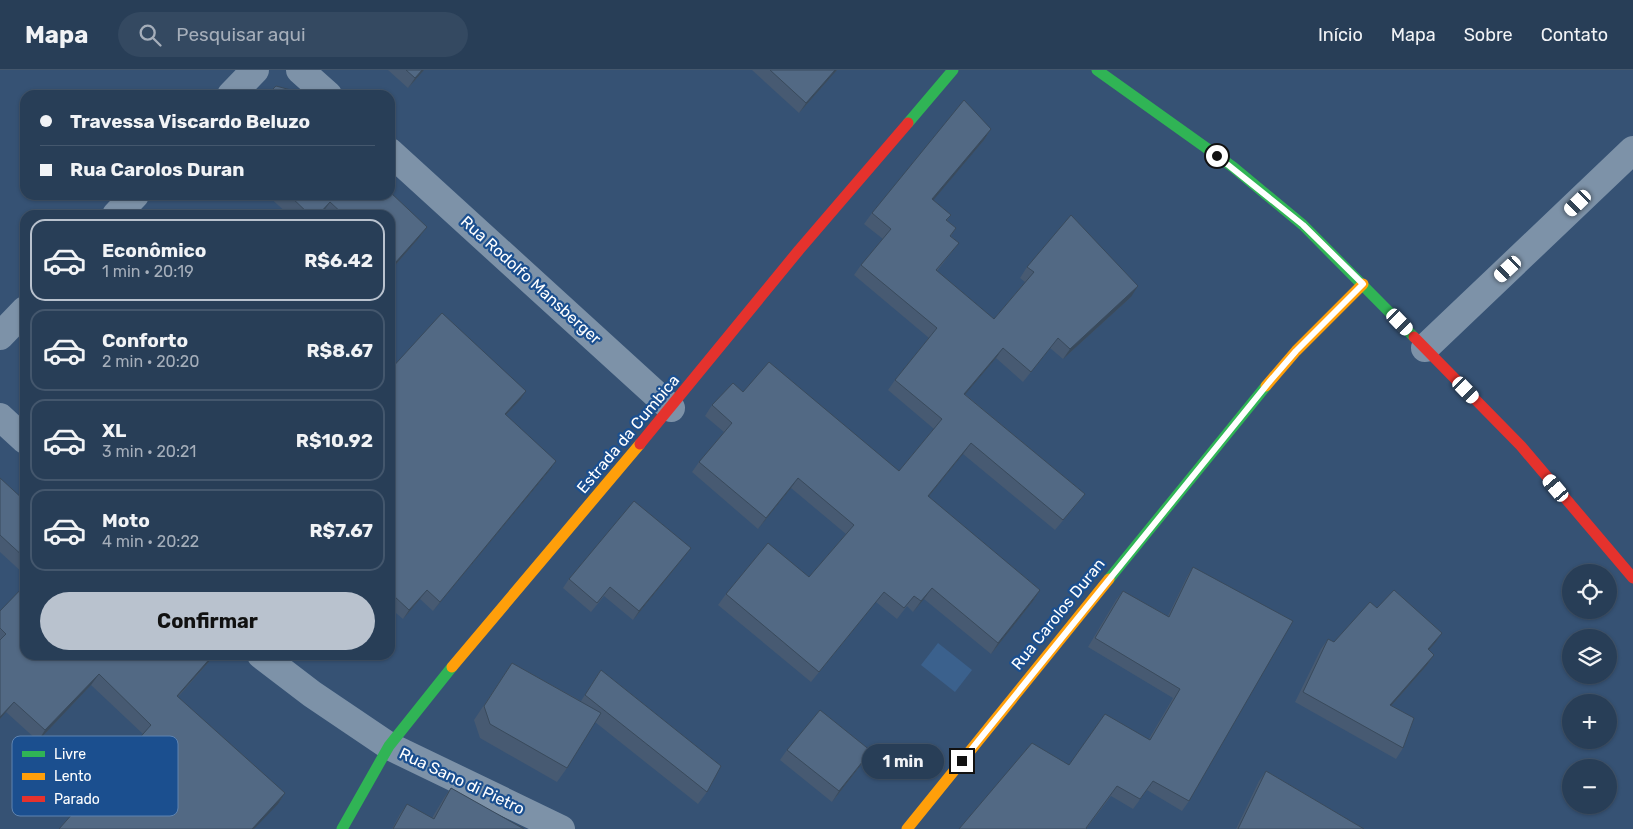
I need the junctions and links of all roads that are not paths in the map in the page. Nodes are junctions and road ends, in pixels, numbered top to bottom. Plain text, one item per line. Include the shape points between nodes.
1 (255, 70) edge
2 (300, 70) edge
3 (953, 70) edge
4 (1097, 70) edge
5 (236, 90) edge
6 (322, 90) edge
7 (1633, 150) edge
8 (395, 157) edge
9 (130, 200) edge
10 (121, 210) edge
11 (1363, 284) junction
12 (20, 315) edge
13 (0, 336) edge
14 (1425, 348) junction
15 (671, 408) junction
16 (0, 417) edge
17 (20, 435) edge
18 (1633, 578) edge
19 (268, 660) edge
20 (389, 746) junction
21 (342, 829) edge
22 (561, 829) edge
23 (907, 829) edge

1 - 5 street
2 - 6 street
3 - 15 street, Estrada da Cumbica via 799,250
4 - 11 street via 1233,168 1303,225
7 - 14 street
8 - 15 street, Rua Rodolfo Mansberger
9 - 10 street
11 - 14 street
11 - 23 street, Rua Carolos Duran via 1296,351 1236,421
12 - 13 street
14 - 18 street via 1521,446
15 - 20 street, Estrada da Cumbica via 459,658
16 - 17 street
19 - 20 street, Rua Sano di Pietro
20 - 21 street, Estrada da Cumbica
20 - 22 street, Rua Sano di Pietro

